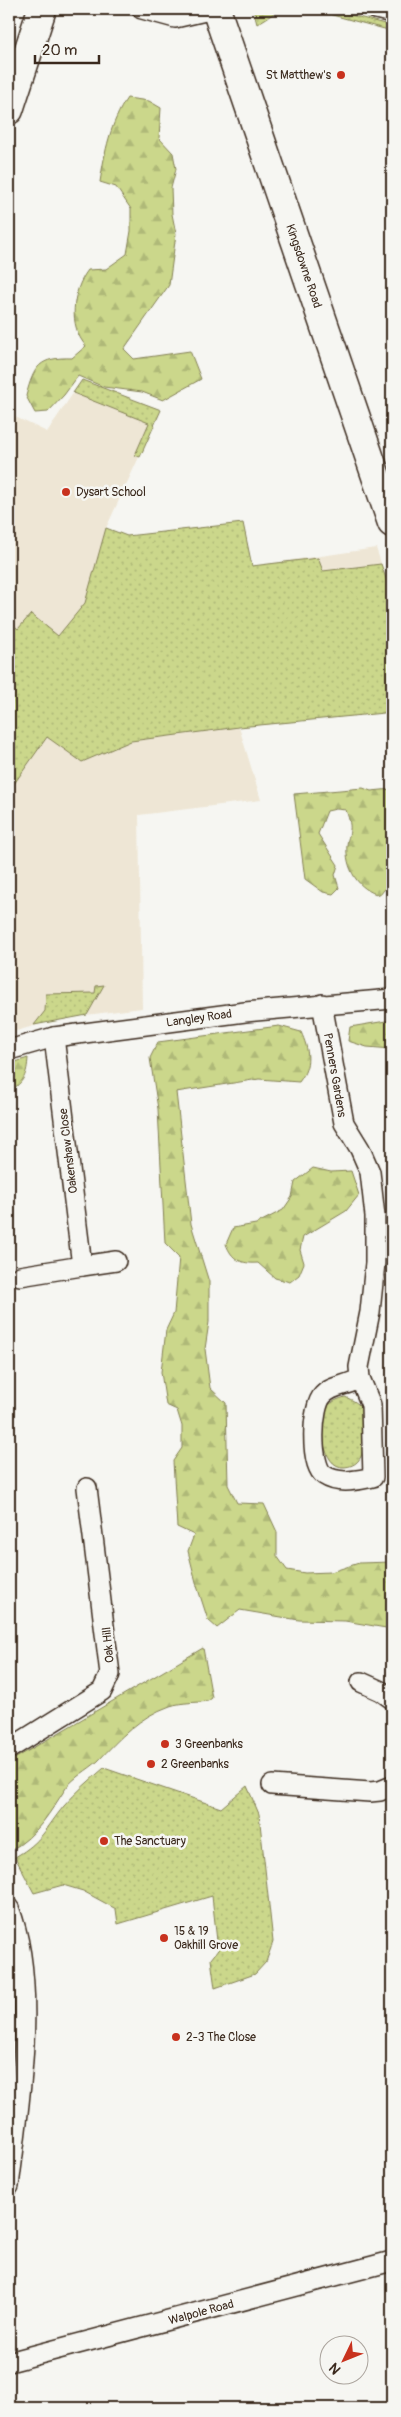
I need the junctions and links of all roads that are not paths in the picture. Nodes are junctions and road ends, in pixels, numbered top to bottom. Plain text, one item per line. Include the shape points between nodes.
1 (42, 9) edge
2 (142, 9) edge
3 (215, 9) edge
4 (376, 9) edge
5 (392, 13) edge
6 (9, 110) edge
7 (392, 523) edge
8 (392, 999) edge
9 (322, 1004) junction
10 (54, 1037) junction
11 (9, 1050) edge
12 (116, 1261) dead end
13 (82, 1266) junction
14 (20, 1276) dead end
15 (360, 1378) junction
16 (87, 1488) dead end
17 (361, 1682) dead end
18 (392, 1699) edge
19 (9, 1748) edge
20 (272, 1785) dead end
21 (392, 1786) edge
22 (9, 1908) edge
23 (9, 2186) edge
24 (392, 2261) edge
25 (9, 2362) edge

1 - 6 main road
2 - 3 street via 175,18
3 - 7 main road, Kingsdowne Road
4 - 5 street
8 - 9 street, Langley Road
9 - 10 street, Langley Road
9 - 15 street, Penners Gardens via 344,1123 370,1172 375,1216 375,1263
10 - 11 street, Langley Road
10 - 13 street, Oakenshaw Close
12 - 13 street
13 - 14 street
15 - 15 street, Penners Gardens via 371,1404 373,1477 346,1482 326,1476 319,1467 314,1450 315,1408 332,1388 349,1385
16 - 19 street, Oak Hill via 110,1674 102,1691
17 - 18 street via 381,1690
20 - 21 street via 370,1792
22 - 23 street via 18,1931 24,2063
24 - 25 street, Walpole Road

